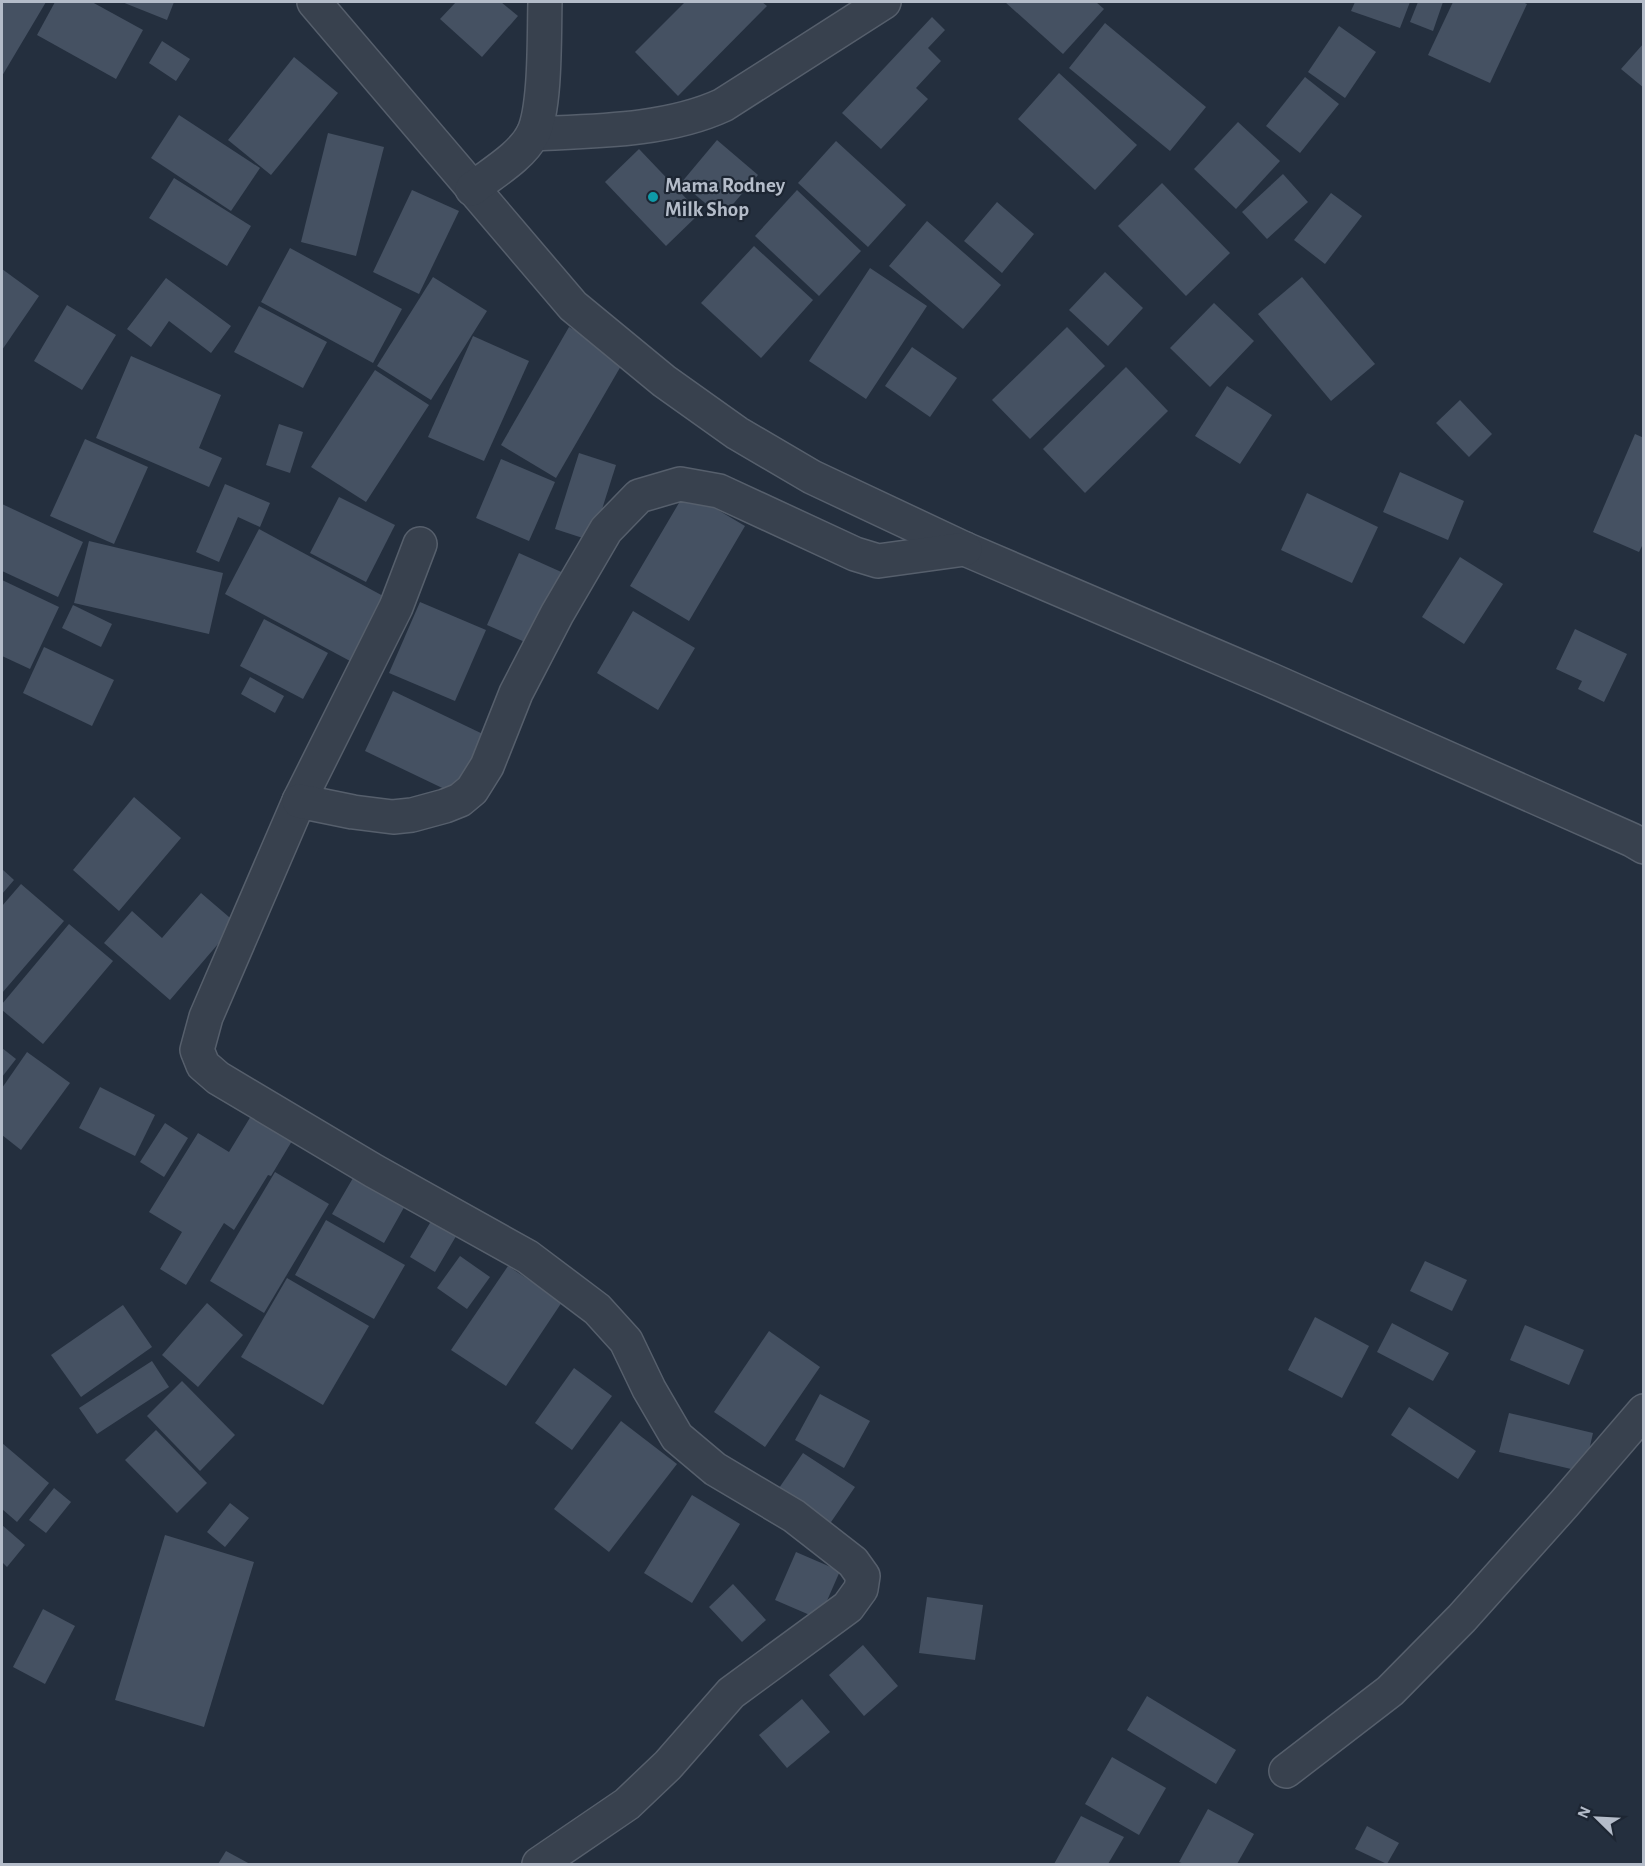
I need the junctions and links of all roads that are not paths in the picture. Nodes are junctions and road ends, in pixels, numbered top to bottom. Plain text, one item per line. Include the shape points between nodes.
1 (315, 2) edge
2 (545, 2) edge
3 (884, 2) edge
4 (532, 134) junction
5 (472, 189) junction
6 (420, 544) dead end
7 (965, 549) junction
8 (299, 801) junction
9 (1640, 840) edge
10 (1644, 1411) edge
11 (1286, 1772) dead end
12 (539, 1864) edge

1 - 5 street
2 - 4 street via 542,79 538,118
3 - 4 street via 703,114 621,130
4 - 5 street via 520,151
5 - 7 street via 573,306 664,381 736,433 812,477
6 - 8 street via 396,607
7 - 8 street via 878,561 718,491 680,484 639,496 606,530 557,614 472,790 445,806 393,817
7 - 9 street
8 - 12 street via 206,1017 197,1050 203,1065 218,1078 330,1145 528,1257 597,1309 626,1341 677,1437 715,1469 794,1516 853,1562 863,1576 861,1589 848,1607 731,1693 668,1765 627,1804
10 - 11 street via 1470,1610 1390,1691

